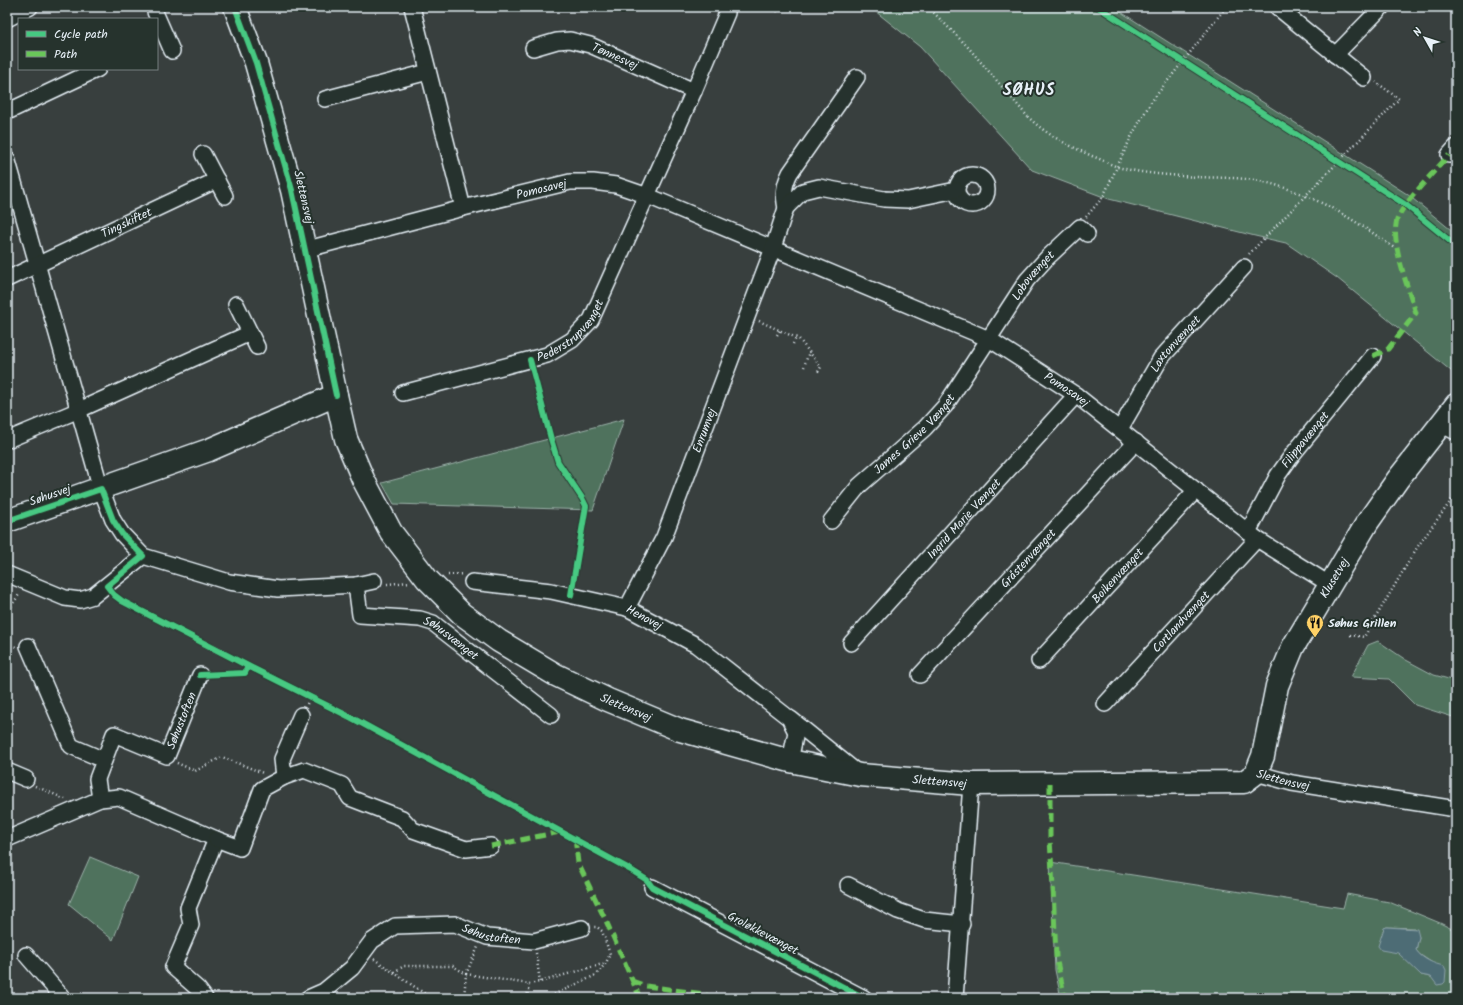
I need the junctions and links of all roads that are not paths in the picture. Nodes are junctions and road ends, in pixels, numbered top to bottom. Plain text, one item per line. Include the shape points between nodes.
1 (30, 7) edge
2 (235, 7) edge
3 (412, 7) edge
4 (727, 7) edge
5 (1277, 7) edge
6 (1382, 7) edge
7 (155, 12) dead end
8 (157, 18) edge
9 (7, 19) edge
10 (158, 24) edge
11 (162, 39) edge
12 (533, 48) dead end
13 (172, 51) dead end
14 (1335, 55) junction
15 (96, 70) edge
16 (428, 72) junction
17 (857, 77) dead end
18 (1364, 78) road end
19 (694, 91) junction
20 (325, 99) dead end
21 (7, 112) edge
22 (203, 154) dead end
23 (7, 158) edge
24 (217, 180) junction
25 (956, 190) dead end
26 (225, 196) dead end
27 (648, 196) junction
28 (463, 208) junction
29 (786, 208) junction
30 (1083, 231) road end
31 (773, 248) junction
32 (304, 250) junction
33 (37, 266) junction
34 (1244, 267) road end
35 (7, 280) edge
36 (236, 304) dead end
37 (250, 332) junction
38 (989, 339) junction
39 (257, 347) dead end
40 (1373, 356) dead end
41 (403, 393) dead end
42 (1076, 395) junction
43 (336, 396) junction
44 (1456, 405) edge
45 (79, 410) junction
46 (1448, 428) edge
47 (1120, 429) junction
48 (7, 440) edge
49 (1136, 442) junction
50 (101, 489) junction
51 (1196, 490) junction
52 (7, 521) edge
53 (831, 521) dead end
54 (1252, 535) junction
55 (143, 556) junction
56 (7, 574) edge
57 (374, 581) dead end
58 (472, 582) dead end
59 (1329, 584) junction
60 (356, 586) junction
61 (627, 608) junction
62 (851, 643) dead end
63 (28, 646) dead end
64 (1040, 661) dead end
65 (200, 675) dead end
66 (920, 675) dead end
67 (1105, 704) dead end
68 (301, 715) dead end
69 (552, 715) dead end
70 (789, 718) junction
71 (104, 760) junction
72 (790, 761) junction
73 (7, 771) edge
74 (1256, 772) junction
75 (860, 775) junction
76 (26, 779) road end
77 (279, 779) junction
78 (971, 784) junction
79 (100, 799) junction
80 (1456, 809) edge
81 (7, 839) edge
82 (216, 839) junction
83 (491, 846) dead end
84 (848, 885) dead end
85 (652, 886) dead end
86 (962, 924) junction
87 (582, 928) road end
88 (26, 955) dead end
89 (63, 998) edge
90 (205, 998) edge
91 (308, 998) edge
92 (864, 998) edge
93 (955, 998) edge

1 - 9 street
2 - 32 street, Slettensvej via 256,63 292,190
3 - 16 street
4 - 19 street via 727,13
5 - 14 street
6 - 14 street
7 - 8 street
10 - 11 street
11 - 13 street
12 - 19 street, Tønnesvej via 570,40 590,44
14 - 18 street
15 - 21 street
16 - 20 street
16 - 28 street
17 - 29 street via 784,183 783,196
19 - 27 street
22 - 24 street
23 - 33 street
24 - 26 street
24 - 33 street, Tingskiftet
25 - 29 street via 900,200 818,187 803,191
27 - 28 street, Pomosavej via 616,185 570,182
27 - 31 street, Pomosavej
27 - 41 street, Pederstrupvænget via 591,320 572,340 547,355
28 - 32 street, Pomosavej
29 - 31 street
30 - 38 street, Lobovænget via 1047,258 1027,280
31 - 38 street, Pomosavej
31 - 61 street, Enrumvej via 664,536
32 - 43 street, Slettensvej
33 - 35 street, Tingskiftet
33 - 45 street
34 - 47 street, Laxtonvænget via 1161,358
36 - 37 street
37 - 39 street
37 - 45 street
38 - 42 street, Pomosavej
38 - 53 street, James Grieve Vænget via 945,406 925,428 859,486
40 - 54 street, Filippavænget via 1278,475
42 - 47 street, Pomosavej
42 - 62 street, Ingrid Marie Vænget
43 - 50 street, Søhusvej via 209,450
43 - 72 street, Slettensvej via 346,438 363,479 391,532 427,579 462,614 499,641 556,675 608,700 680,730
44 - 46 street, Klusetvej
45 - 48 street
45 - 50 street
46 - 59 street, Klusetvej via 1393,485
47 - 49 street, Pomosavej
49 - 51 street, Pomosavej
49 - 66 street, Gråstenvænget
50 - 52 street, Søhusvej
50 - 55 street via 113,520 122,534
51 - 54 street, Pomosavej
51 - 64 street, Boikenvænget
54 - 59 street, Pomosavej
54 - 67 street, Cortlandvænget
55 - 56 street via 94,596 80,600 65,598
55 - 60 street via 229,582 278,589
57 - 60 street
58 - 61 street, Henovej via 551,591
59 - 74 street, Klusetvej via 1293,647 1277,686 1263,756
60 - 69 street, Søhusvænget via 360,615 420,619 433,623
61 - 70 street, Henovej via 696,645
63 - 71 street via 71,746
65 - 71 street, Søhustoften via 167,756 114,734
68 - 77 street via 282,759
70 - 72 street via 796,732
70 - 75 street, Henovej
71 - 79 street, Søhustoften via 97,779
72 - 75 street, Slettensvej
73 - 76 street
74 - 78 street, Slettensvej via 1244,782
74 - 80 street, Slettensvej via 1292,783
75 - 78 street, Slettensvej
77 - 82 street via 262,789 240,848
77 - 83 street via 304,770 342,785 350,798 402,818 413,830 466,849
78 - 86 street
79 - 81 street
79 - 82 street via 119,797
82 - 90 street via 188,908 191,925 173,967
84 - 86 street via 924,920
85 - 92 street, Groløkkevænget
86 - 93 street
87 - 91 street, Søhustoften via 534,941 488,937 455,924 395,926 372,941 352,968 324,991
88 - 89 street

